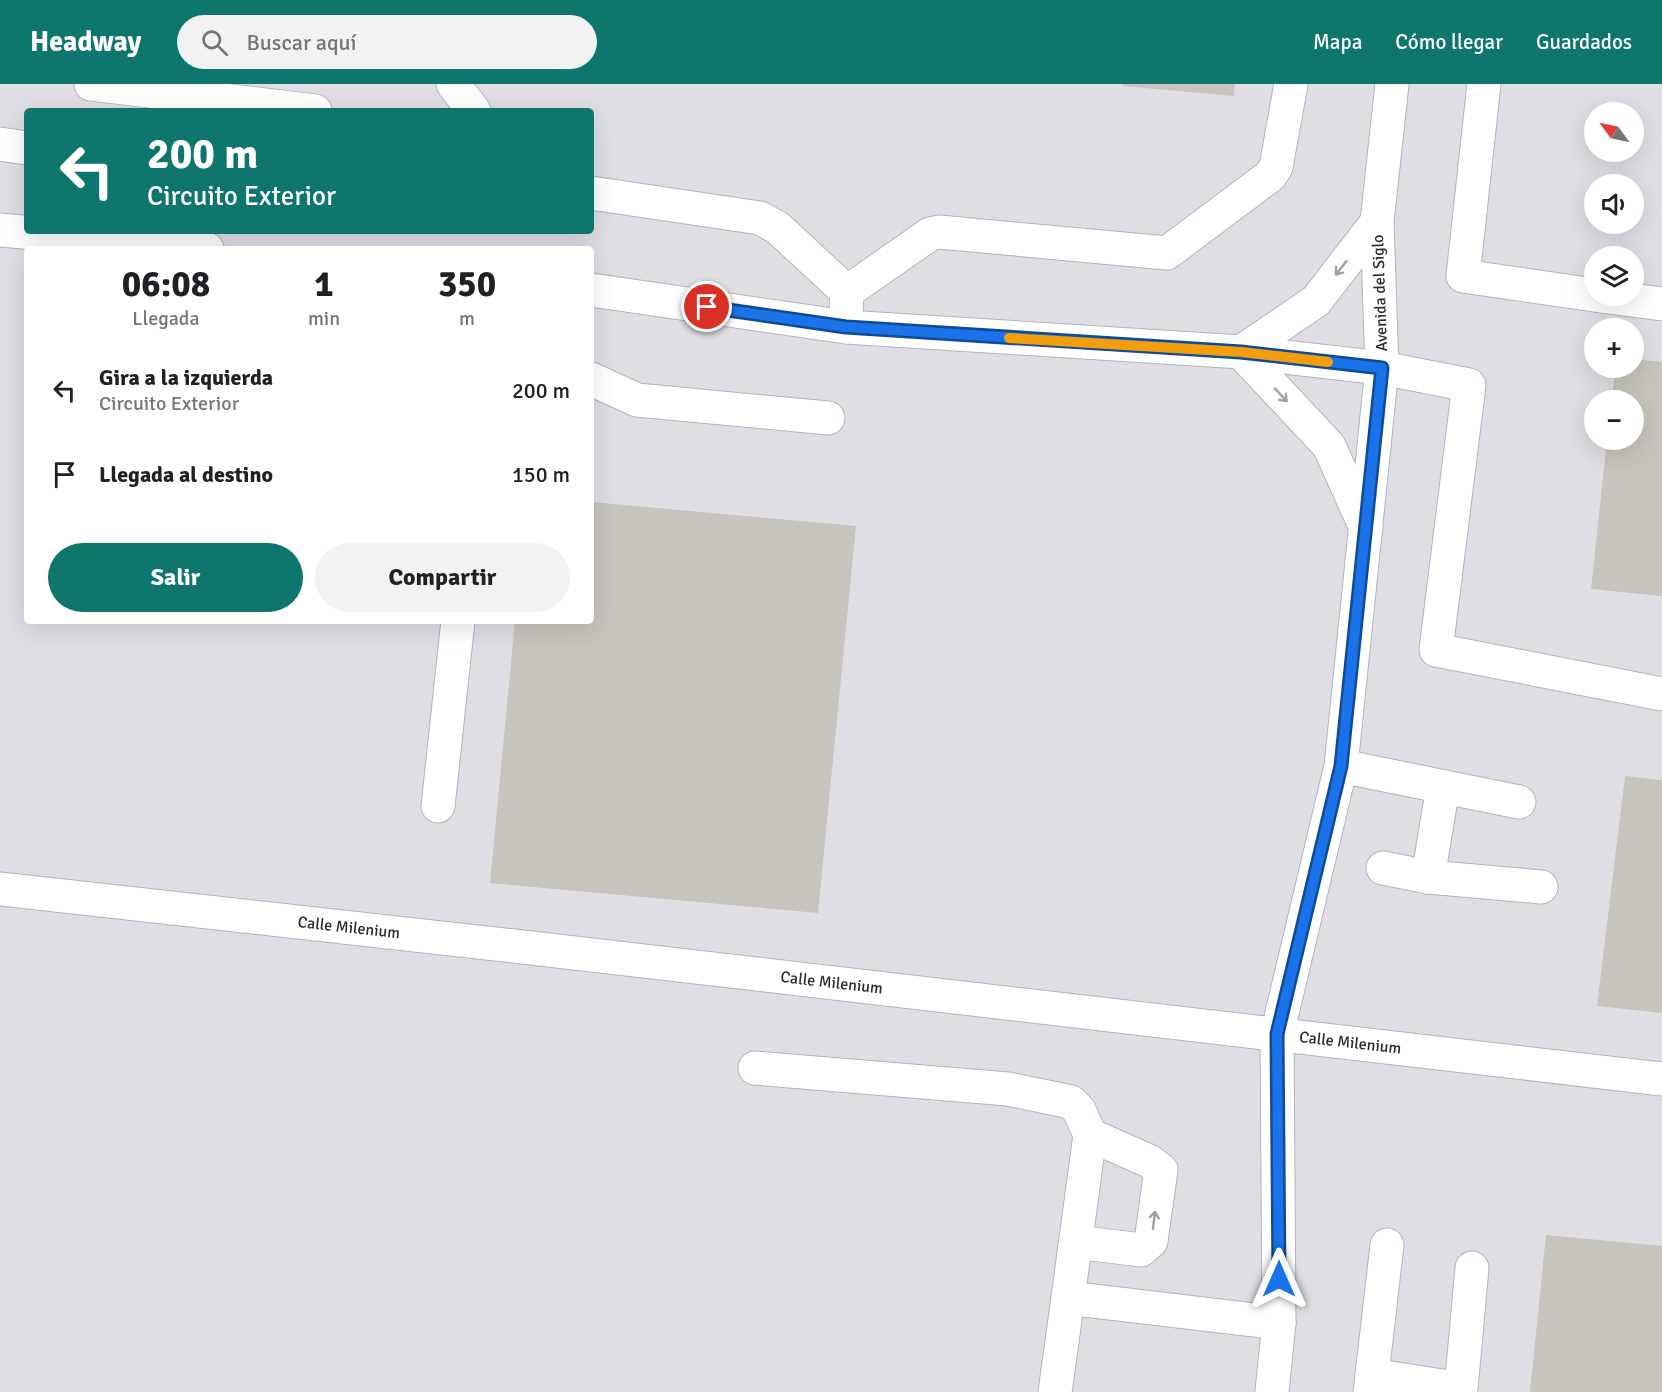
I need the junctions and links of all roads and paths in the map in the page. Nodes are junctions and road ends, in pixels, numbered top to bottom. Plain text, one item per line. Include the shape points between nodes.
1 (91, 84) edge
2 (453, 84) edge
3 (1291, 84) edge
4 (1392, 84) edge
5 (1484, 84) edge
6 (290, 108) edge
7 (472, 108) edge
8 (0, 144) edge
9 (24, 148) edge
10 (594, 193) edge
11 (1377, 222) junction
12 (0, 230) edge
13 (24, 232) edge
14 (56, 234) edge
15 (167, 242) edge
16 (190, 246) edge
17 (594, 290) edge
18 (847, 292) junction
19 (1584, 294) edge
20 (1644, 302) edge
21 (1662, 304) edge
22 (846, 327) junction
23 (1241, 352) junction
24 (1382, 368) junction
25 (594, 380) edge
26 (828, 418) dead end
27 (1367, 530) junction
28 (458, 624) edge
29 (1662, 694) edge
30 (1341, 766) junction
31 (1443, 787) junction
32 (1519, 802) dead end
33 (438, 806) dead end
34 (1383, 868) dead end
35 (1428, 877) junction
36 (1541, 887) dead end
37 (0, 890) edge
38 (1277, 1034) junction
39 (755, 1068) dead end
40 (1662, 1079) edge
41 (1090, 1135) junction
42 (1076, 1242) junction
43 (1387, 1245) dead end
44 (1472, 1268) dead end
45 (1068, 1298) junction
46 (1279, 1323) junction
47 (1371, 1383) edge
48 (1055, 1392) edge
49 (1272, 1392) edge

1 - 6 street
2 - 7 street
3 - 18 street via 1276,167 1270,176 1167,253 939,232 930,234
4 - 11 street, Avenida del Siglo
5 - 19 street via 1463,276
8 - 9 street
10 - 18 street via 760,218 778,228
11 -> 23 street via 1316,301
11 - 24 street, Avenida del Siglo
12 - 13 street
14 - 15 street
15 - 16 street
17 - 22 street
18 - 22 street
20 - 21 street
22 - 23 street
23 - 24 street
23 -> 27 street via 1329,446
24 - 27 street, Avenida del Siglo
24 - 29 street via 1469,386 1436,650
25 - 26 street via 637,400
27 - 30 street, Avenida del Siglo
28 - 33 street
30 - 31 street
30 - 38 street, Avenida del Siglo
31 - 32 street
31 - 35 street
34 - 35 street
35 - 36 street
37 - 38 street, Calle Milenium
38 - 40 street, Calle Milenium
38 - 46 street, Avenida del Siglo
39 - 41 street via 1008,1089 1071,1102
41 - 42 street
42 -> 41 street via 1141,1250 1151,1241 1161,1170
42 - 45 street
43 - 47 street
44 - 47 street via 1461,1389
45 - 46 street
45 - 48 street
46 - 49 street, Avenida del Siglo

